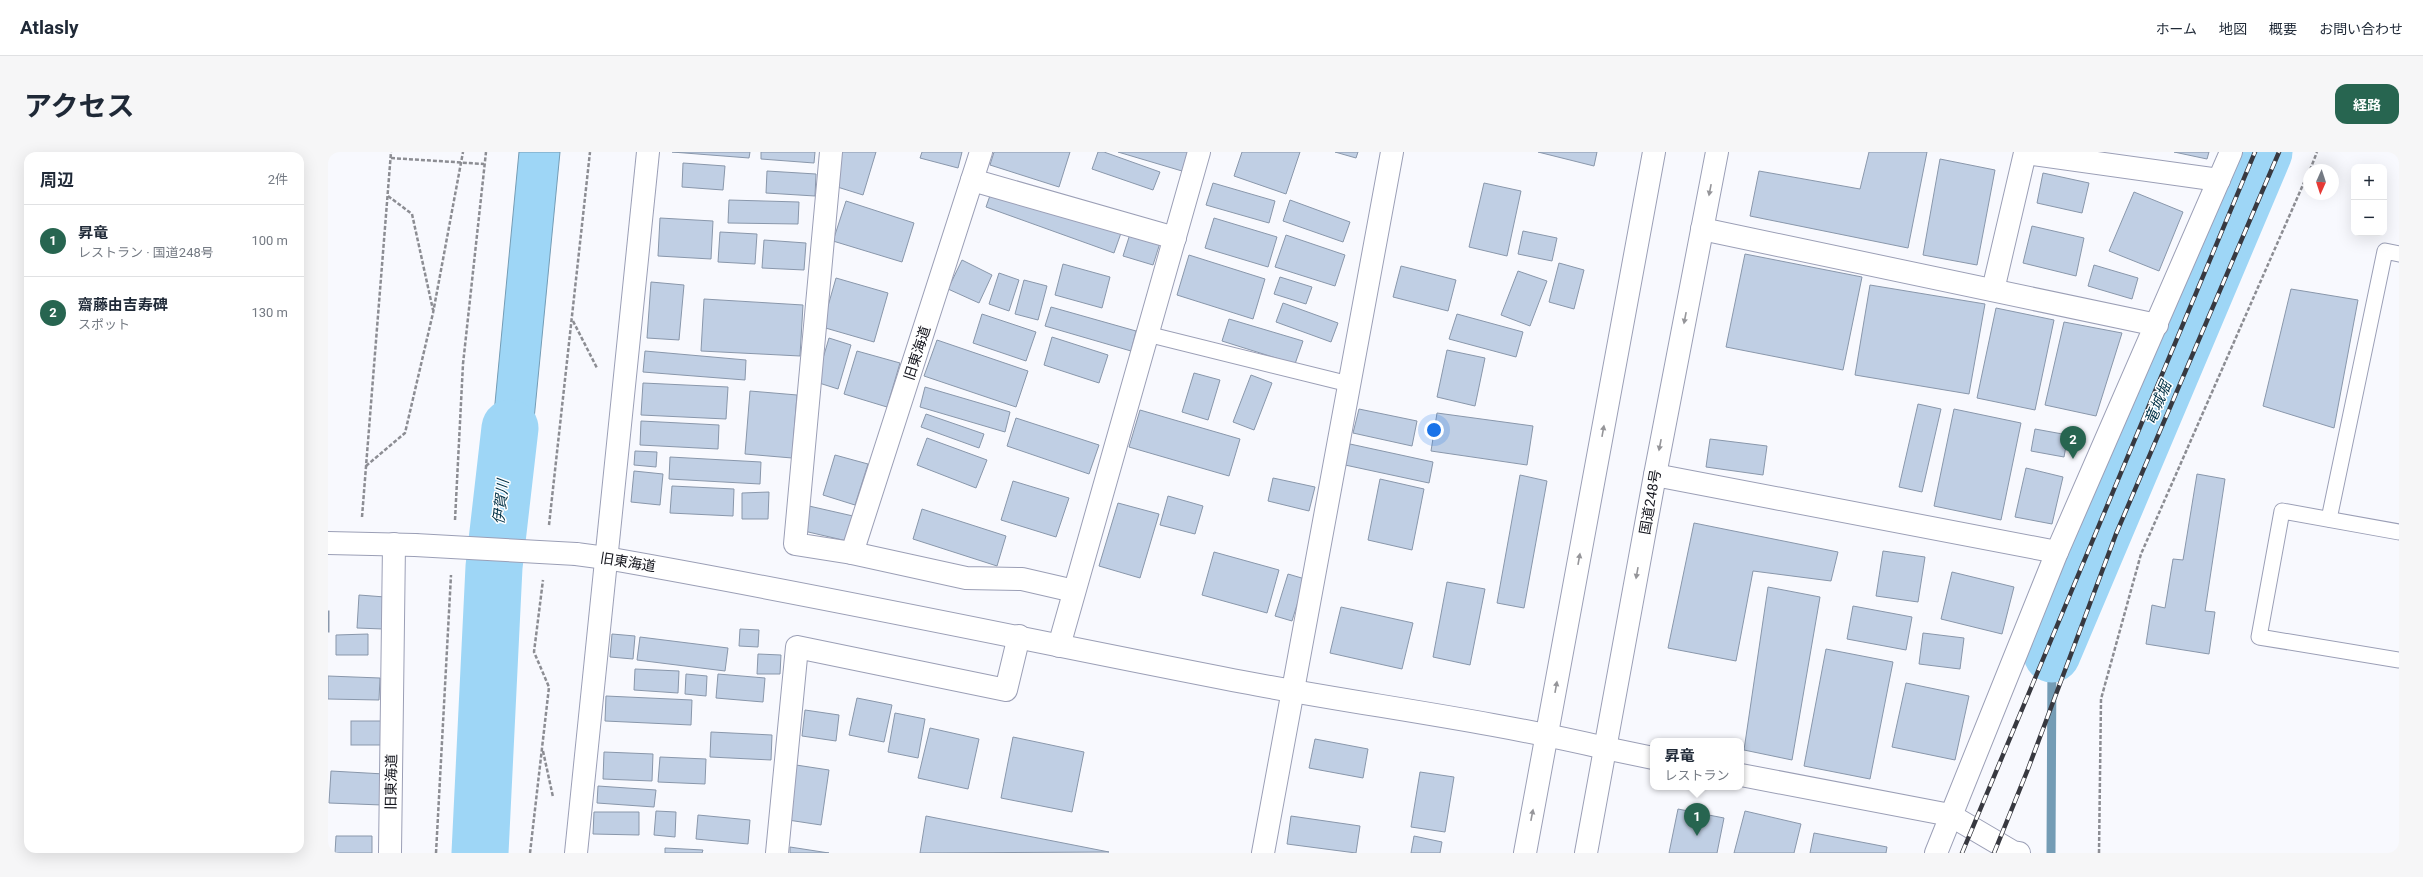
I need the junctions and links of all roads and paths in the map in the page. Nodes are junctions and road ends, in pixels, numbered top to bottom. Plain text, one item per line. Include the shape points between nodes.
1 (391, 152) edge
2 (462, 152) edge
3 (486, 152) edge
4 (590, 152) edge
5 (648, 152) edge
6 (831, 152) edge
7 (981, 152) edge
8 (1199, 152) edge
9 (1392, 152) edge
10 (1654, 152) edge
11 (1718, 152) edge
12 (2232, 152) edge
13 (2317, 152) edge
14 (391, 158) junction
15 (460, 162) junction
16 (484, 164) junction
17 (2312, 164) edge
18 (972, 180) junction
19 (2219, 180) junction
20 (2303, 185) edge
21 (388, 196) junction
22 (1702, 229) junction
23 (1175, 238) junction
24 (2399, 254) edge
25 (1993, 290) junction
26 (433, 313) junction
27 (2157, 325) junction
28 (1147, 334) junction
29 (1349, 384) junction
30 (366, 466) junction
31 (1655, 475) junction
32 (2328, 519) junction
33 (454, 522) dead end
34 (549, 527) dead end
35 (2399, 532) edge
36 (328, 543) edge
37 (360, 543) junction
38 (404, 544) junction
39 (2057, 552) junction
40 (852, 553) junction
41 (606, 558) junction
42 (452, 569) dead end
43 (544, 574) dead end
44 (1074, 591) junction
45 (1019, 636) junction
46 (1059, 646) junction
47 (2399, 660) edge
48 (1291, 691) junction
49 (1547, 734) junction
50 (542, 748) junction
51 (1605, 748) junction
52 (1650, 757) edge
53 (1744, 776) edge
54 (553, 798) dead end
55 (1950, 815) junction
56 (390, 853) edge
57 (436, 853) edge
58 (530, 853) edge
59 (576, 853) edge
60 (777, 853) edge
61 (1263, 853) edge
62 (1525, 853) edge
63 (1586, 853) edge
64 (1936, 853) edge
65 (2015, 853) edge
66 (2099, 853) edge

1 - 14 path
2 - 15 path
3 - 16 path
4 - 34 path
5 - 41 main road
6 - 40 main road via 795,544
7 - 18 main road, 旧東海道
8 - 23 main road
9 - 29 main road
49 -> 10 main road
11 -> 22 main road, 国道248号
12 - 19 main road
13 - 17 path
14 - 15 path
14 - 21 path
15 - 16 path
15 - 26 path
16 - 33 path via 463,364
18 - 23 main road
18 - 40 main road, 旧東海道
19 - 25 main road via 2025,153
19 - 27 main road
20 - 66 path via 2141,554 2101,699
21 - 26 path via 412,214
21 - 30 path
22 - 25 main road
22 -> 31 main road, 国道248号
23 - 28 main road
24 - 32 lane via 2385,251
25 - 27 main road
26 - 30 path via 405,433
27 - 39 main road
28 - 29 lane
28 - 44 main road
29 - 48 main road
30 - 37 path
31 - 39 main road
31 -> 51 main road, 国道248号
32 - 35 lane
32 - 47 lane via 2282,511 2259,637
36 - 37 main road
37 - 38 main road
38 - 41 main road, 旧東海道, bridge
38 - 56 main road, 旧東海道
39 - 55 main road
40 - 44 main road via 966,578 1022,580
41 - 45 main road, 旧東海道
41 - 59 main road
42 - 57 path
43 - 50 path via 534,652 549,687
44 - 46 main road
45 - 46 main road, 旧東海道
45 - 60 main road via 1006,690 797,647
46 - 48 main road, 旧東海道
48 - 49 main road, 旧東海道
48 - 61 main road
49 - 51 main road, 旧東海道
62 -> 49 main road
50 - 54 path
50 - 58 path
51 - 52 main road, 旧東海道
51 - 63 main road, 国道248号
53 - 55 main road
55 - 64 main road
55 - 65 main road

